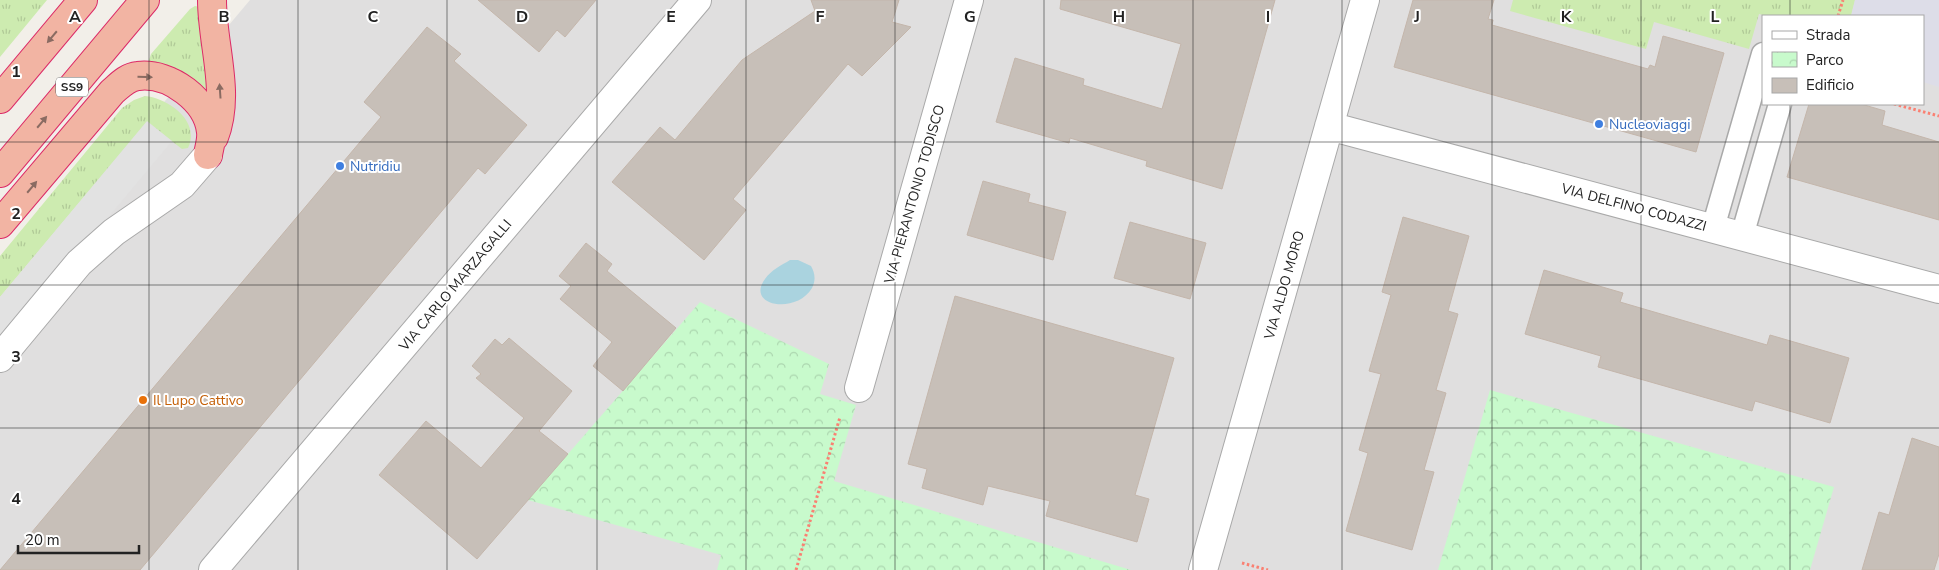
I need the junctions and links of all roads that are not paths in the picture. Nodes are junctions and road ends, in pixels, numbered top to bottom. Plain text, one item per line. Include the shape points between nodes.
1 (83, 0) edge
2 (145, 0) edge
3 (212, 0) edge
4 (696, 0) edge
5 (969, 0) edge
6 (1365, 0) edge
7 (1762, 57) edge
8 (0, 99) edge
9 (1780, 105) edge
10 (1329, 126) junction
11 (208, 155) junction
12 (0, 173) edge
13 (0, 224) edge
14 (1713, 228) junction
15 (1742, 236) junction
16 (1939, 289) edge
17 (0, 358) edge
18 (859, 388) road end
19 (213, 570) edge
20 (1203, 570) edge

1 -> 8 highway
12 -> 2 highway, SS9
11 -> 3 highway via 221,111
4 - 19 street, VIA CARLO MARZAGALLI
5 - 18 street, VIA PIERANTONIO TODISCO
6 - 10 street, VIA ALDO MORO
7 - 14 lane
9 - 15 lane
10 - 14 street, VIA DELFINO CODAZZI
10 - 20 street, VIA ALDO MORO
13 -> 11 highway via 112,92 124,81 138,76 165,80 194,97 205,113 211,132
11 - 17 street via 182,186 114,232 84,258
14 - 15 street, VIA DELFINO CODAZZI
15 - 16 street, VIA DELFINO CODAZZI

